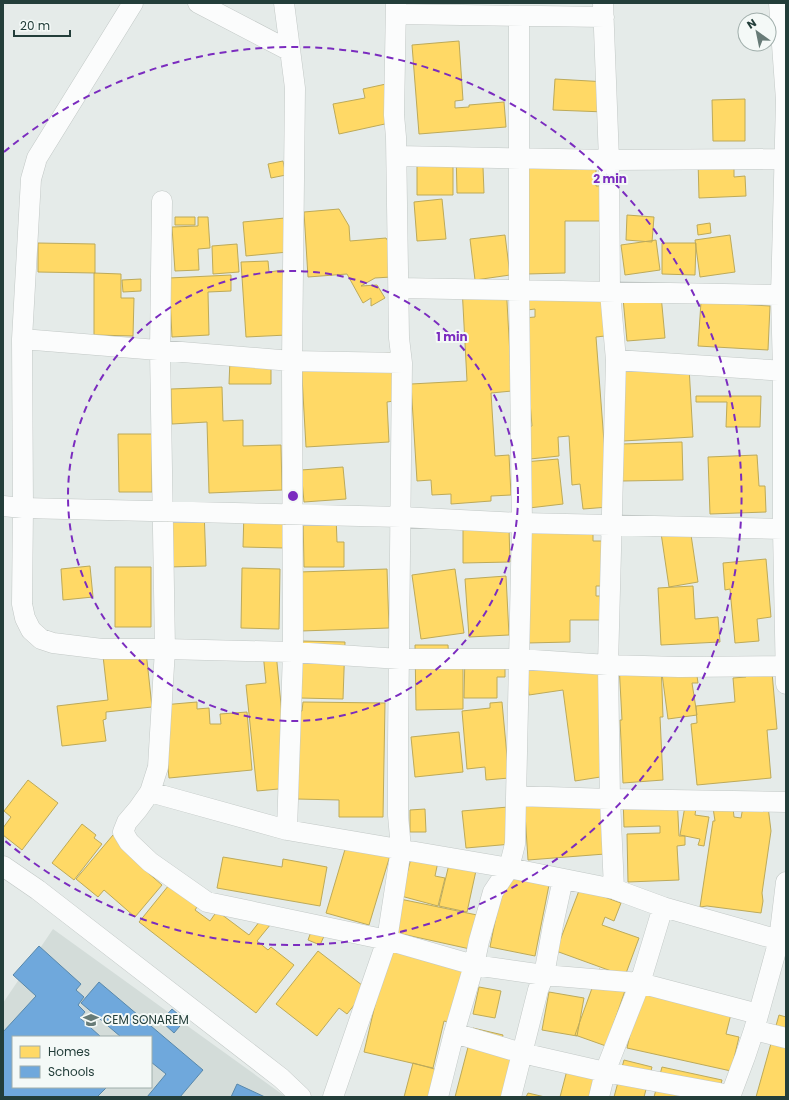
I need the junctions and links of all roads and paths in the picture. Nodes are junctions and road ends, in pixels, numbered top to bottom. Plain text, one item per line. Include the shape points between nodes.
1 (133, 3) edge
2 (198, 3) edge
3 (284, 3) edge
4 (779, 3) edge
5 (396, 8) edge
6 (603, 10) edge
7 (519, 16) junction
8 (290, 51) junction
9 (397, 156) junction
10 (520, 159) junction
11 (609, 160) junction
12 (784, 160) junction
13 (162, 201) dead end
14 (785, 222) edge
15 (398, 288) junction
16 (519, 290) junction
17 (610, 292) junction
18 (781, 295) junction
19 (22, 339) junction
20 (160, 350) junction
21 (616, 360) junction
22 (292, 361) junction
23 (402, 363) junction
24 (784, 370) edge
25 (784, 493) edge
26 (3, 506) edge
27 (23, 508) junction
28 (163, 511) junction
29 (293, 514) junction
30 (401, 517) junction
31 (522, 523) junction
32 (611, 524) junction
33 (783, 529) junction
34 (785, 575) edge
35 (165, 649) junction
36 (293, 652) junction
37 (400, 659) junction
38 (519, 659) junction
39 (608, 665) junction
40 (785, 675) edge
41 (150, 792) junction
42 (517, 796) junction
43 (610, 799) junction
44 (786, 802) edge
45 (287, 830) junction
46 (401, 849) junction
47 (3, 866) edge
48 (509, 868) junction
49 (563, 879) junction
50 (786, 882) edge
51 (614, 889) junction
52 (663, 907) junction
53 (387, 940) junction
54 (779, 940) junction
55 (474, 965) junction
56 (544, 976) junction
57 (640, 983) junction
58 (756, 1022) junction
59 (454, 1033) junction
60 (786, 1038) edge
61 (522, 1052) junction
62 (605, 1072) junction
63 (730, 1096) edge
64 (301, 1097) edge
65 (332, 1097) edge
66 (438, 1097) edge
67 (511, 1097) edge
68 (599, 1097) edge

1 - 19 street via 37,158 31,179
2 - 8 street
3 - 8 street
4 - 12 street via 786,100
5 - 7 street
5 - 9 street via 394,115
6 - 7 street
6 - 11 street
7 - 10 street
8 - 22 street via 295,88
9 - 10 street
9 - 15 street
10 - 11 street
10 - 16 street
11 - 12 street
11 - 17 street
12 - 14 street
13 - 20 street
14 - 18 street
15 - 16 street
15 - 23 street
16 - 17 street
16 - 31 street
17 - 18 street
17 - 21 street
18 - 24 street
19 - 20 street
19 - 27 street
20 - 22 street
20 - 28 street
21 - 24 street
21 - 32 street
22 - 23 street
22 - 29 street
23 - 30 street
24 - 25 street
25 - 33 street
26 - 27 street
27 - 28 street
27 - 35 street via 22,604 31,630 41,639 53,643 102,649
28 - 29 street
28 - 35 street
29 - 30 street
29 - 36 street
30 - 31 street
30 - 37 street
31 - 32 street
31 - 38 street
32 - 33 street
32 - 39 street
33 - 34 street
34 - 40 street
35 - 36 street
35 - 41 street via 158,766
36 - 37 street
36 - 45 street
37 - 38 street
37 - 46 street via 398,815
38 - 39 street
38 - 42 street
39 - 40 street via 679,667
39 - 43 street
41 - 45 street
41 - 53 street via 127,822 123,832 129,842 150,862 207,902
42 - 43 street
42 - 48 street via 515,844
43 - 44 street
43 - 51 street
45 - 46 street
46 - 48 street
46 - 53 street
47 - 64 street via 281,1078
48 - 49 street
48 - 55 street via 493,892
49 - 51 street
49 - 56 street
50 - 54 street
51 - 52 street
52 - 54 street
52 - 57 street
53 - 55 street
53 - 65 street
54 - 58 street
55 - 56 street
55 - 59 street
56 - 57 street
56 - 61 street
57 - 58 street
57 - 62 street
58 - 60 street
58 - 63 street
59 - 61 street
59 - 66 street
61 - 62 street
61 - 67 street
62 - 63 street
62 - 68 street

